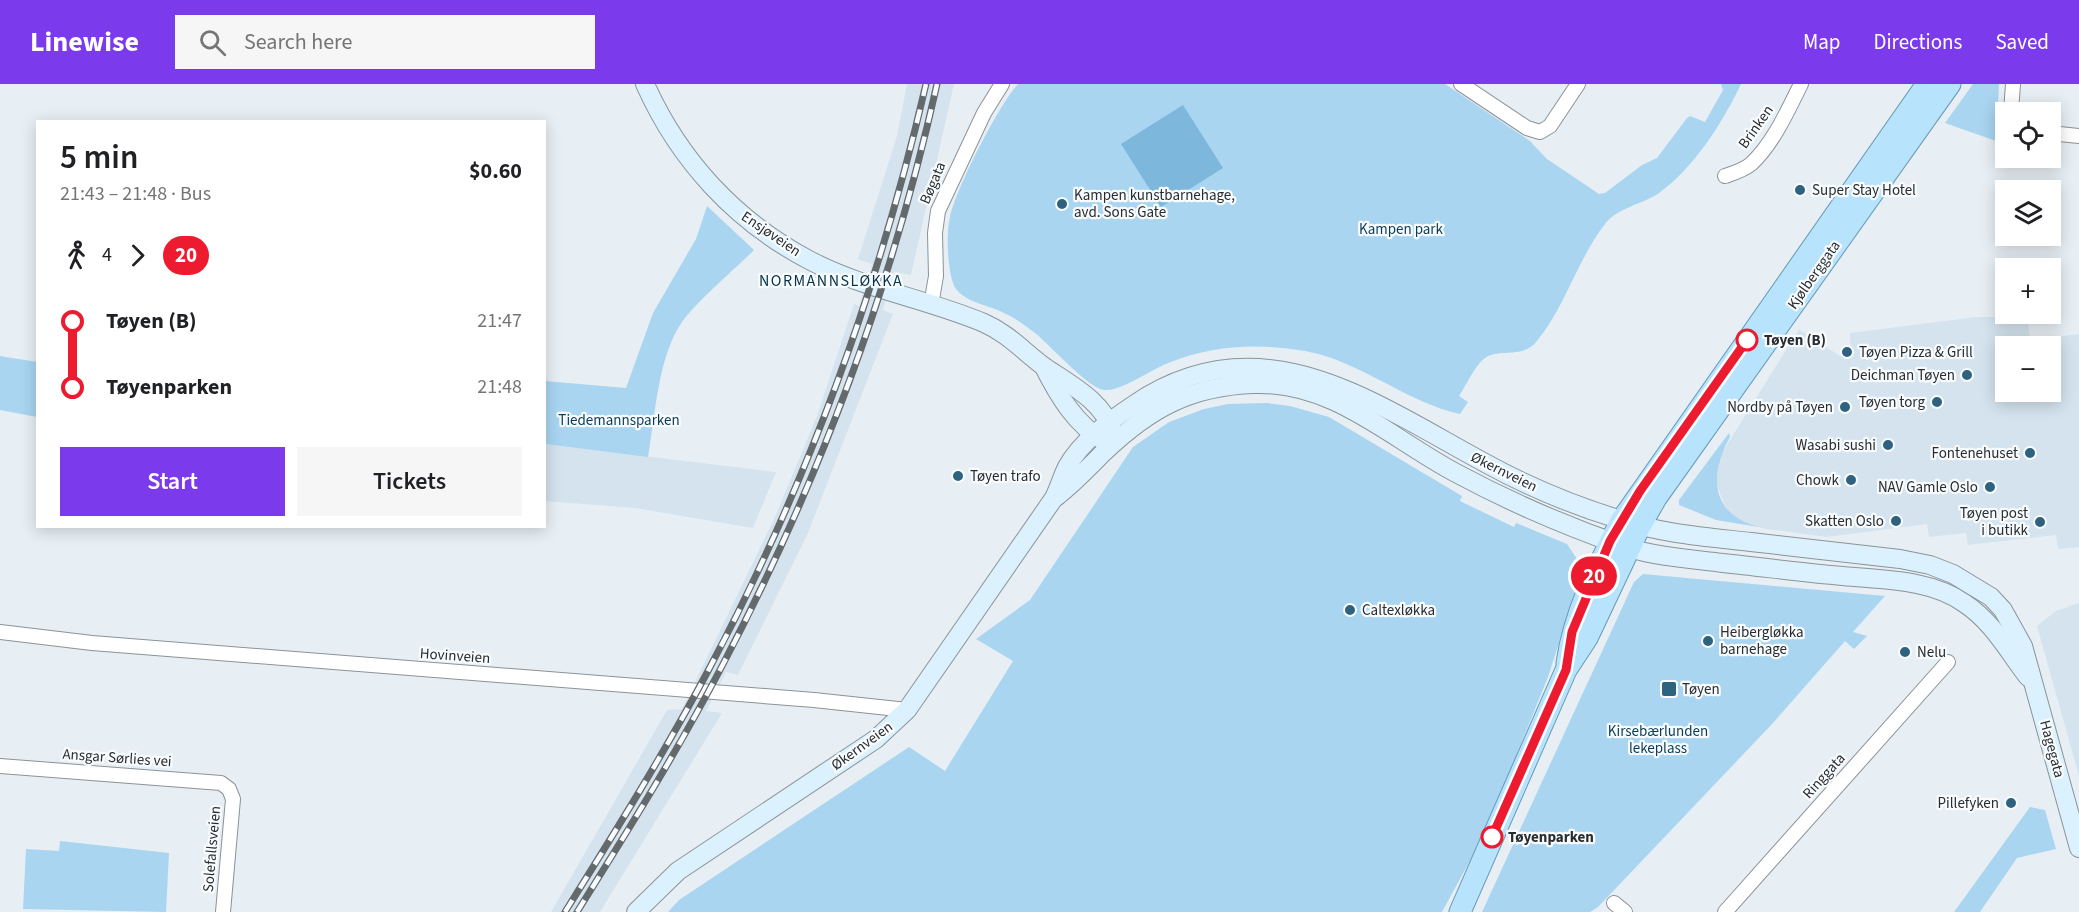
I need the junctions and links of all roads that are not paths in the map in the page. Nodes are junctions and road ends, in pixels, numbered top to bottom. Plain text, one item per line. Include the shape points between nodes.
1 (645, 84) edge
2 (1002, 84) edge
3 (1461, 84) edge
4 (1578, 84) edge
5 (1801, 84) edge
6 (1927, 84) edge
7 (1950, 84) edge
8 (2013, 84) edge
9 (2012, 102) edge
10 (2061, 134) edge
11 (2079, 136) edge
12 (1725, 176) dead end
13 (931, 304) junction
14 (1044, 367) junction
15 (1110, 422) junction
16 (1095, 436) junction
17 (1113, 444) junction
18 (1054, 498) junction
19 (1630, 523) junction
20 (1620, 545) junction
21 (2003, 610) junction
22 (1987, 622) junction
23 (0, 632) edge
24 (1948, 662) dead end
25 (2034, 686) junction
26 (908, 710) junction
27 (0, 766) edge
28 (229, 789) joint
29 (2078, 842) edge
30 (223, 912) edge
31 (636, 912) edge
32 (1460, 912) edge
33 (1725, 912) edge

1 - 13 main road, Ensjøveien via 692,163 754,225 825,268
2 - 13 street, Bøgata via 984,113 938,211
3 - 4 street via 1527,128 1540,132 1550,126
5 - 12 street, Brinken via 1757,157
6 - 19 main road, Kjølberggata
7 - 19 main road, Kjølberggata via 1715,415
8 - 9 street
10 - 11 street
13 - 14 main road, Ensjøveien via 1000,331
14 - 15 main road, Ensjøveien via 1071,382
14 - 16 main road, Ensjøveien via 1058,395
15 - 16 main road, Økernveien
15 - 17 main road
15 - 19 main road, Økernveien via 1158,390 1193,377 1250,368 1298,372 1350,390 1516,479
16 - 17 main road, Ensjøveien
16 - 18 main road, Økernveien via 1067,467
17 - 18 main road, Økernveien via 1079,480
17 - 20 main road, Økernveien via 1166,404 1201,392 1252,384 1295,388 1341,403 1453,472 1502,496
18 - 26 main road, Økernveien
19 - 20 main road
19 - 21 main road, Økernveien via 1687,535 1930,565 1974,585
20 - 22 main road, Økernveien via 1682,558 1924,586 1962,601
20 - 32 main road via 1572,632 1566,670
21 - 22 street
21 - 25 main road, Hagegata via 2023,646
22 - 25 main road, Hagegata
23 - 26 street, Hovinveien via 92,643
24 - 33 street, Ringgata
25 - 29 main road, Hagegata
26 - 31 main road, Økernveien via 876,739 678,871
27 - 28 street, Ansgar Sørlies vei via 222,783
28 - 30 street, Solefallsveien via 233,799

